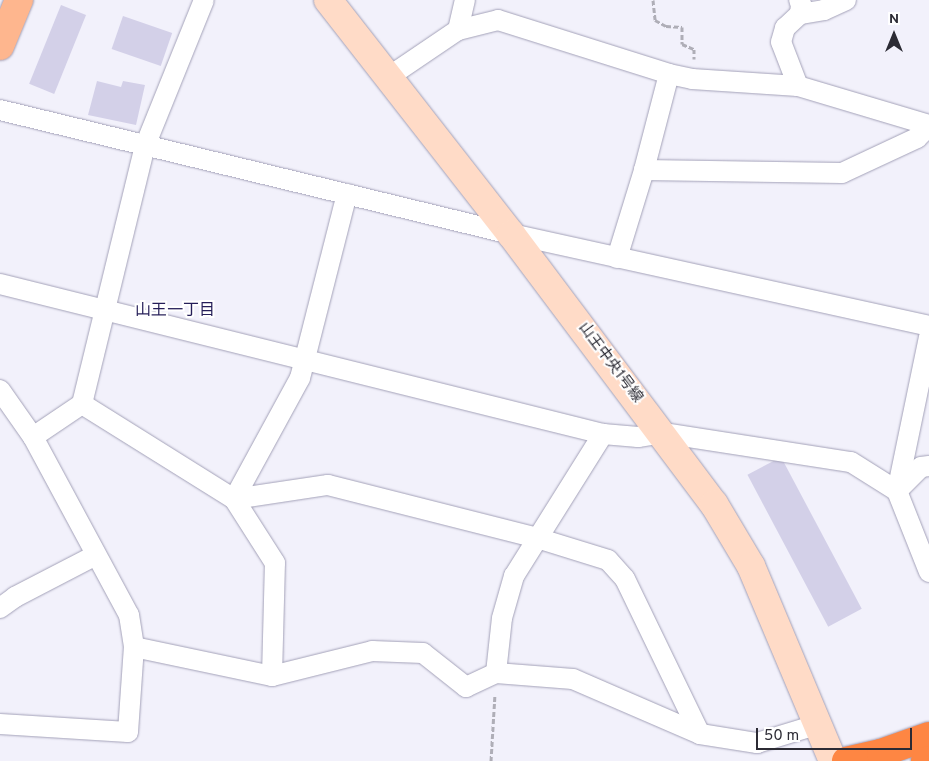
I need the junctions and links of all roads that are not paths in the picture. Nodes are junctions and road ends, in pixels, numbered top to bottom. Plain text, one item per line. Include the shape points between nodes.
1 (19, 0) edge
2 (204, 0) edge
3 (328, 0) edge
4 (465, 0) edge
5 (846, 0) edge
6 (799, 7) edge
7 (458, 30) junction
8 (0, 46) edge
9 (669, 74) junction
10 (387, 78) junction
11 (798, 86) junction
12 (0, 110) edge
13 (929, 125) edge
14 (145, 146) junction
15 (644, 170) junction
16 (347, 194) junction
17 (511, 234) junction
18 (617, 258) junction
19 (0, 284) edge
20 (106, 310) junction
21 (929, 326) edge
22 (929, 337) edge
23 (305, 360) junction
24 (0, 390) edge
25 (82, 404) junction
26 (662, 432) junction
27 (603, 434) junction
28 (33, 437) junction
29 (929, 466) edge
30 (897, 491) junction
31 (234, 499) junction
32 (537, 538) junction
33 (96, 555) junction
34 (929, 572) edge
35 (0, 608) edge
36 (134, 647) junction
37 (496, 674) junction
38 (272, 676) junction
39 (0, 724) edge
40 (819, 724) junction
41 (700, 734) junction
42 (929, 736) edge
43 (929, 760) edge
44 (833, 761) edge
45 (846, 761) edge
46 (925, 761) edge

1 - 8 main road
2 - 14 street
3 - 10 street, 山王中央1号線
4 - 7 street
5 - 6 street via 824,10
6 - 11 street via 780,42
7 - 9 street via 498,20
7 - 10 street
9 - 11 street via 692,79
9 - 15 street
10 - 17 street, 山王中央1号線
11 - 13 street
12 - 14 street
13 - 15 street via 917,138 842,173
14 - 16 street
14 - 20 street
15 - 18 street
16 - 17 street
16 - 23 street
17 - 18 street
17 - 26 street, 山王中央1号線
18 - 21 street
19 - 20 street
20 - 23 street
20 - 25 street
22 - 30 street
23 - 27 street
23 - 31 street via 300,378
24 - 28 street
25 - 28 street
25 - 31 street
26 - 27 street via 638,437
26 - 30 street via 851,462
26 - 40 street, 山王中央1号線 via 714,504 751,566
27 - 32 street
28 - 33 street
29 - 30 street via 921,467
30 - 34 street
31 - 32 street via 328,485
31 - 38 street via 275,562
32 - 37 street via 514,576 502,618
32 - 41 street via 608,560 625,579
33 - 35 street
33 - 36 street via 129,614
36 - 38 street
36 - 39 street via 128,732
37 - 38 street via 466,687 423,653 372,651
37 - 41 street via 573,679
40 - 41 street via 757,743
40 - 44 street, 山王中央1号線
42 - 45 highway
43 - 46 highway

